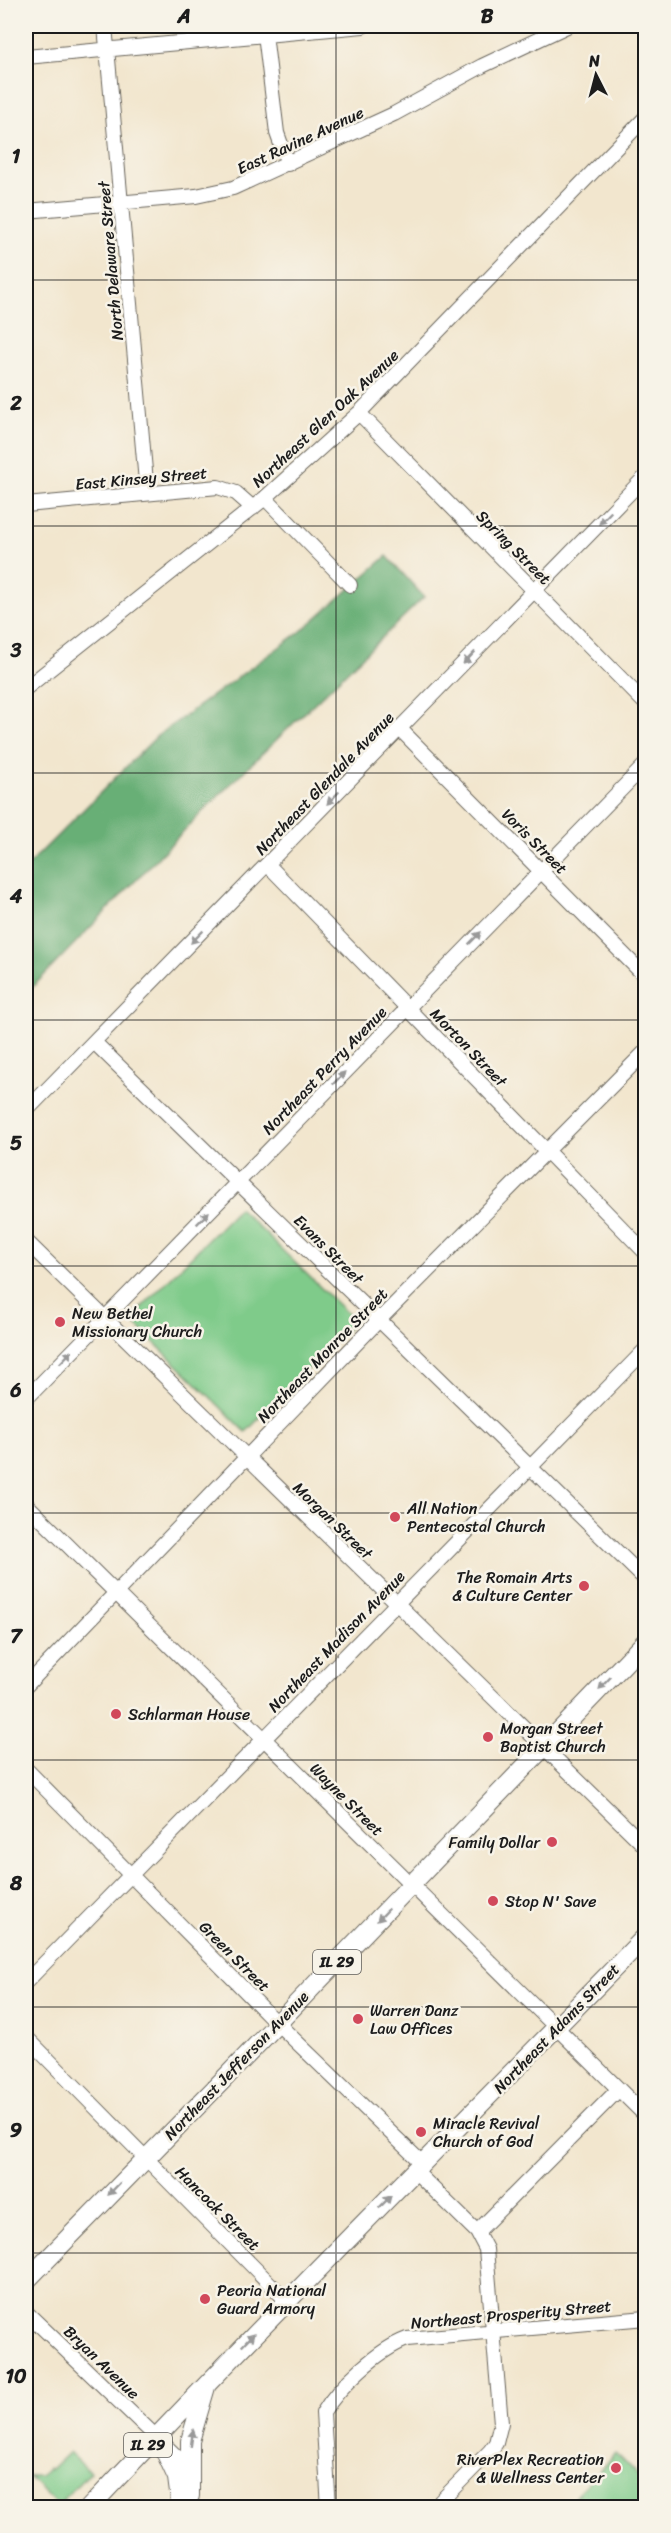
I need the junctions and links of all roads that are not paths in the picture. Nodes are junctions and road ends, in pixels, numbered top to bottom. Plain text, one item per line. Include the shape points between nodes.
1 (105, 26) edge
2 (363, 26) edge
3 (567, 26) edge
4 (261, 31) edge
5 (107, 49) junction
6 (26, 57) edge
7 (645, 117) edge
8 (288, 164) junction
9 (121, 202) junction
10 (26, 211) edge
11 (359, 413) junction
12 (645, 476) edge
13 (147, 494) junction
14 (265, 498) junction
15 (26, 505) edge
16 (253, 508) junction
17 (350, 585) dead end
18 (534, 591) junction
19 (50, 668) junction
20 (26, 678) edge
21 (26, 688) edge
22 (645, 704) edge
23 (400, 729) junction
24 (645, 764) edge
25 (268, 865) junction
26 (542, 871) junction
27 (645, 977) edge
28 (407, 1007) junction
29 (94, 1042) junction
30 (645, 1052) edge
31 (26, 1111) edge
32 (545, 1151) junction
33 (238, 1182) junction
34 (26, 1241) edge
35 (645, 1253) edge
36 (103, 1319) junction
37 (378, 1321) junction
38 (645, 1349) edge
39 (26, 1399) edge
40 (245, 1458) junction
41 (530, 1466) junction
42 (26, 1504) edge
43 (645, 1580) edge
44 (115, 1594) junction
45 (396, 1603) junction
46 (645, 1641) edge
47 (26, 1686) edge
48 (263, 1739) junction
49 (544, 1746) junction
50 (26, 1769) edge
51 (645, 1846) edge
52 (129, 1874) junction
53 (411, 1886) junction
54 (645, 1936) edge
55 (26, 1982) edge
56 (277, 2023) junction
57 (556, 2028) junction
58 (26, 2037) edge
59 (619, 2089) junction
60 (645, 2116) edge
61 (144, 2158) junction
62 (419, 2168) junction
63 (477, 2232) junction
64 (26, 2281) edge
65 (286, 2300) junction
66 (26, 2312) edge
67 (645, 2318) edge
68 (494, 2332) junction
69 (207, 2382) junction
70 (156, 2437) junction
71 (187, 2504) edge
72 (89, 2508) edge
73 (329, 2508) edge
74 (434, 2508) edge

1 - 5 street, North Delaware Street
2 - 4 street
3 - 8 street, East Ravine Avenue
4 - 5 street
4 - 8 street via 277,133
5 - 6 street
5 - 9 street, North Delaware Street
7 - 11 street, Northeast Glen Oak Avenue
8 - 9 street, East Ravine Avenue via 221,192
9 - 10 street, East Ravine Avenue
9 - 13 street, North Delaware Street
11 - 14 street, Northeast Glen Oak Avenue
11 - 18 street, Spring Street
12 -> 18 street, Northeast Glendale Avenue
13 - 15 street, East Kinsey Street
13 - 16 street, East Kinsey Street via 222,488 236,493
14 - 16 street, Northeast Glen Oak Avenue
14 - 17 street
16 - 19 street, Northeast Glen Oak Avenue
18 - 22 street, Spring Street
18 -> 23 street, Northeast Glendale Avenue
19 - 20 street
19 - 21 street, Northeast Glen Oak Avenue
23 -> 25 street, Northeast Glendale Avenue
23 - 26 street, Voris Street
24 - 26 street, Northeast Perry Avenue
25 - 28 street, Morton Street
25 -> 29 street, Northeast Glendale Avenue
26 - 27 street, Voris Street
28 -> 26 street, Northeast Perry Avenue
28 - 32 street, Morton Street
33 -> 28 street, Northeast Perry Avenue
29 - 31 street, Northeast Glendale Avenue
29 - 33 street, Evans Street
30 - 32 street, Northeast Monroe Street
32 - 35 street, Morton Street
32 - 37 street, Northeast Monroe Street
36 -> 33 street, Northeast Perry Avenue
33 - 37 street, Evans Street
34 - 36 street, Morgan Street
39 -> 36 street, Northeast Perry Avenue
36 - 40 street, Morgan Street
37 - 40 street, Northeast Monroe Street
37 - 41 street, Evans Street
38 - 41 street, Northeast Madison Avenue
40 - 44 street, Northeast Monroe Street
40 - 45 street, Morgan Street
41 - 43 street, Evans Street
41 - 45 street, Northeast Madison Avenue
42 - 44 street, Wayne Street
44 - 47 street, Northeast Monroe Street
44 - 48 street, Wayne Street
45 - 48 street, Northeast Madison Avenue
45 - 49 street, Morgan Street
46 -> 49 main road, Northeast Jefferson Avenue / IL 29
48 - 52 street, Northeast Madison Avenue
48 - 53 street, Wayne Street
49 - 51 street, Morgan Street
49 - 53 main road, Northeast Jefferson Avenue / IL 29
50 - 52 street, Green Street
52 - 55 street, Northeast Madison Avenue
52 - 56 street, Green Street
53 -> 56 main road, Northeast Jefferson Avenue / IL 29
53 - 57 street, Wayne Street
54 - 57 main road, Northeast Adams Street / IL 29
56 - 61 main road, Northeast Jefferson Avenue / IL 29
56 - 62 street, Green Street
57 - 59 street, Wayne Street
57 - 62 main road, Northeast Adams Street / IL 29
58 - 61 street, Hancock Street
59 - 60 street, Wayne Street
59 - 63 street
61 -> 64 main road, Northeast Jefferson Avenue / IL 29
61 - 65 street, Hancock Street
62 - 63 street, Green Street
65 -> 62 main road, Northeast Adams Street / IL 29
63 - 68 street, Green Street via 488,2259
69 -> 65 main road, Northeast Adams Street / IL 29
66 - 70 street, Bryan Avenue
67 - 68 street, Northeast Prosperity Street
68 - 73 street, Northeast Prosperity Street via 407,2339 393,2344 331,2401 323,2413 322,2424
68 - 74 street, Green Street via 500,2435 490,2451
69 - 70 main road, Northeast Adams Street / IL 29
71 -> 69 main road via 190,2441
70 - 71 street, Bryan Avenue via 179,2463
70 - 72 main road, Northeast Adams Street / IL 29

